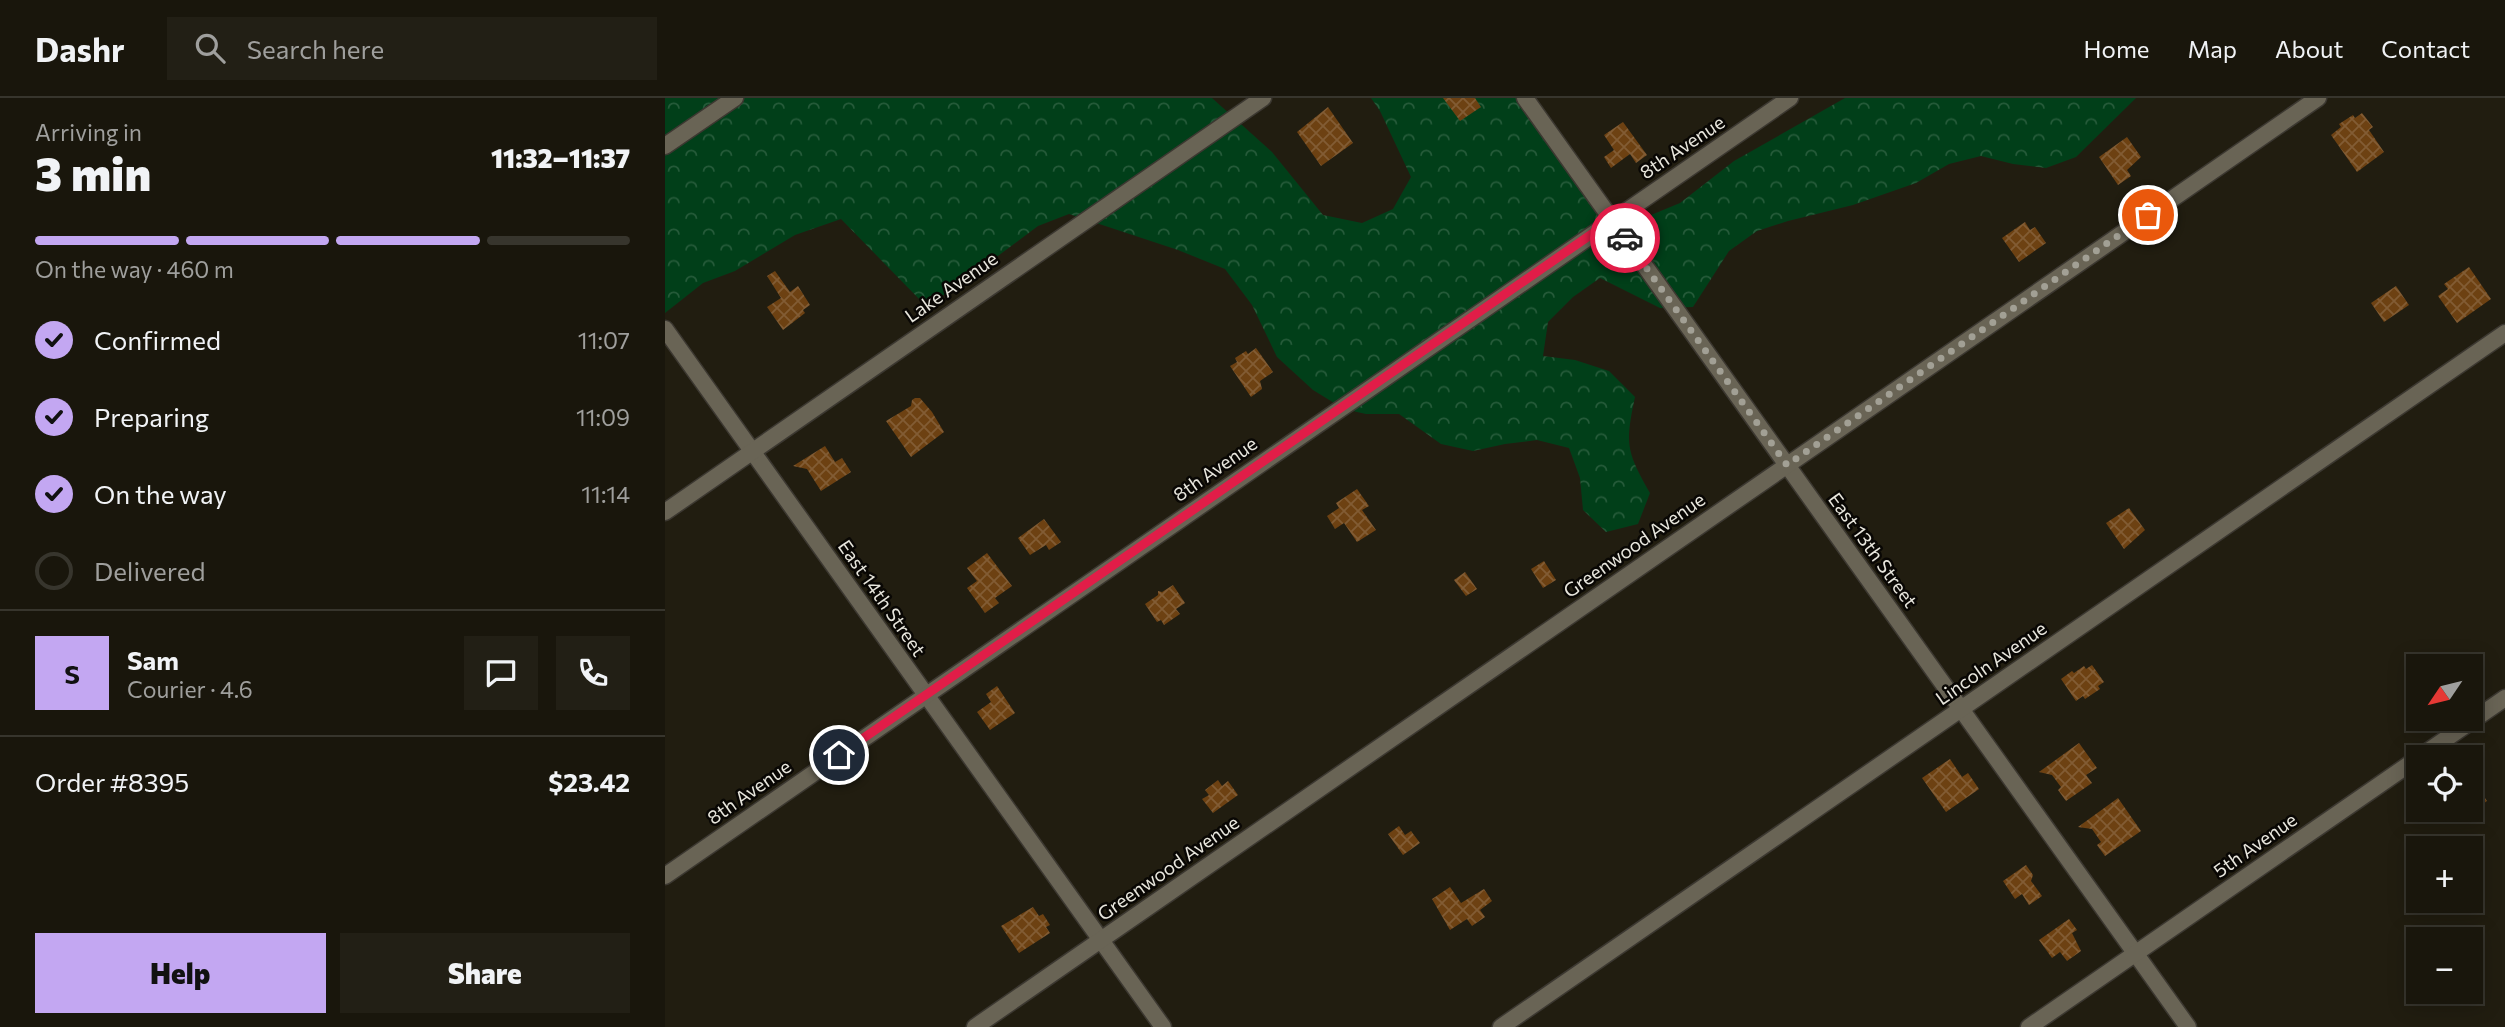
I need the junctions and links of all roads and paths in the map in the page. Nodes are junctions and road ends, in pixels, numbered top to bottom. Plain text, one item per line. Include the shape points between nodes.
1 (735, 98) edge
2 (1263, 98) edge
3 (1525, 98) edge
4 (1790, 98) edge
5 (2318, 98) edge
6 (665, 146) edge
7 (1612, 220) junction
8 (665, 329) edge
9 (2505, 333) edge
10 (752, 451) junction
11 (1787, 465) junction
12 (665, 512) edge
13 (925, 695) junction
14 (2505, 698) edge
15 (1961, 709) junction
16 (665, 876) edge
17 (1101, 940) junction
18 (2135, 953) junction
19 (975, 1027) edge
20 (1163, 1027) edge
21 (1501, 1027) edge
22 (2029, 1027) edge
23 (2188, 1027) edge

1 - 6 street
2 - 10 street, Lake Avenue
3 - 7 street, East 13th Street
4 - 7 street, 8th Avenue
5 - 11 street, Greenwood Avenue
7 - 11 street, East 13th Street
7 - 13 street, 8th Avenue
8 - 10 street, East 14th Street
9 - 15 street, Lincoln Avenue
10 - 12 street, Lake Avenue
10 - 13 street, East 14th Street
11 - 15 street, East 13th Street
11 - 17 street, Greenwood Avenue
13 - 16 street, 8th Avenue
13 - 17 street, East 14th Street
14 - 18 street, 5th Avenue
15 - 18 street, East 13th Street
15 - 21 street, Lincoln Avenue
17 - 19 street, Greenwood Avenue
17 - 20 street, East 14th Street
18 - 22 street, 5th Avenue
18 - 23 street, East 13th Street

